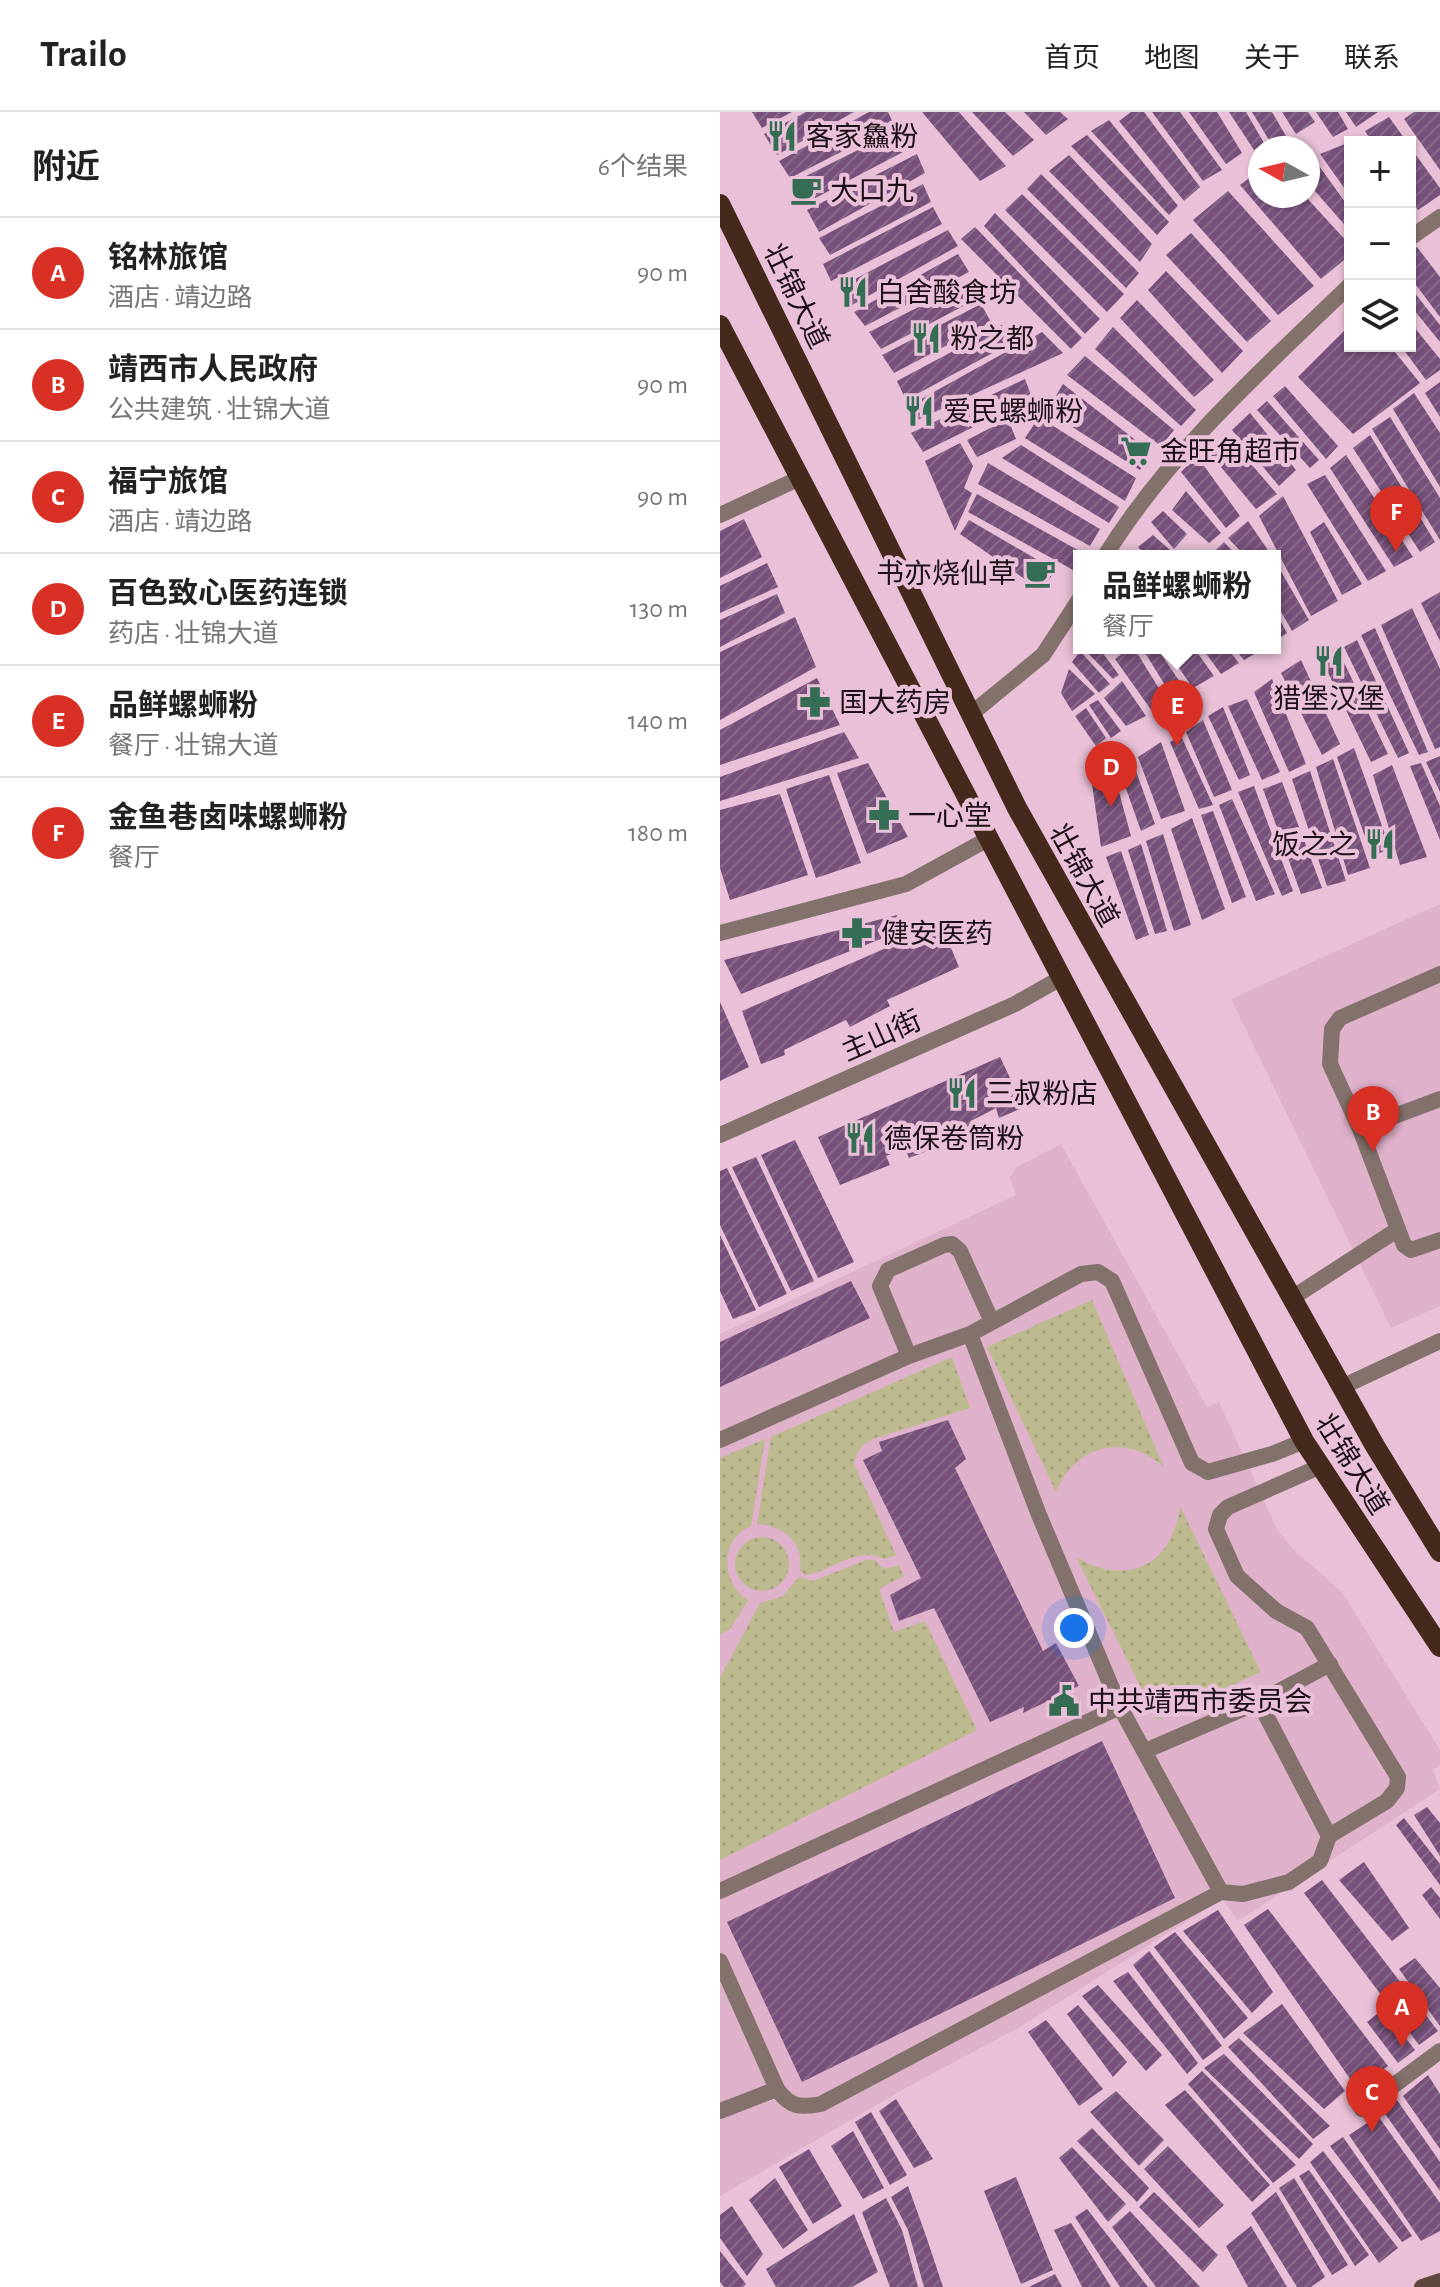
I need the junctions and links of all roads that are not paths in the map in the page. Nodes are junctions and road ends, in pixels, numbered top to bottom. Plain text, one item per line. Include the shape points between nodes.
1 (720, 204) edge
2 (1440, 217) edge
3 (1416, 234) edge
4 (1344, 291) edge
5 (720, 325) edge
6 (800, 478) junction
7 (720, 515) edge
8 (1109, 550) edge
9 (1073, 609) edge
10 (971, 714) junction
11 (988, 839) junction
12 (720, 933) edge
13 (1440, 974) edge
14 (1061, 978) junction
15 (1440, 1099) edge
16 (1360, 1129) junction
17 (720, 1135) edge
18 (1397, 1230) junction
19 (1440, 1240) edge
20 (1292, 1298) junction
21 (992, 1322) junction
22 (970, 1334) junction
23 (1440, 1341) edge
24 (909, 1356) junction
25 (1344, 1386) junction
26 (720, 1440) edge
27 (1304, 1441) junction
28 (1319, 1467) junction
29 (1440, 1552) edge
30 (1440, 1647) edge
31 (1330, 1664) junction
32 (1259, 1702) junction
33 (1120, 1707) junction
34 (1145, 1751) junction
35 (1329, 1836) junction
36 (720, 1891) edge
37 (1221, 1892) junction
38 (720, 1961) edge
39 (727, 1991) edge
40 (1440, 2051) edge
41 (777, 2089) junction
42 (1362, 2109) dead end
43 (720, 2111) edge
44 (1440, 2281) edge
45 (1422, 2287) edge

1 - 10 main road, 壮锦大道
2 - 3 street
4 - 8 street via 1229,400 1158,482
5 - 6 main road, 壮锦大道
6 - 7 street
6 - 11 main road, 壮锦大道
9 - 10 street via 1043,655
10 - 20 main road, 壮锦大道 via 1065,896
11 - 12 street via 906,884
11 - 14 main road, 壮锦大道
13 - 16 street via 1340,1018 1332,1029 1330,1064
14 - 17 street, 主山街 via 1015,1004
14 - 27 main road, 壮锦大道
15 - 16 street
16 - 18 street
18 - 19 street via 1411,1250
18 - 20 street
20 - 25 main road, 壮锦大道
21 - 22 street
21 - 24 street via 960,1251 944,1245 888,1270 880,1286
21 - 27 street via 1081,1274 1098,1272 1112,1281 1192,1463 1208,1472
22 - 24 street
22 - 33 street
23 - 25 street
24 - 26 street
25 - 29 main road, 壮锦大道
27 - 28 main road, 壮锦大道
28 - 30 main road, 壮锦大道
28 - 31 street via 1228,1507 1216,1529 1237,1576 1276,1611 1307,1628
31 - 32 street
31 - 35 street via 1398,1777 1387,1801
32 - 34 street
32 - 35 street
33 - 34 street
33 - 36 street
34 - 37 street
35 - 37 street via 1320,1861 1289,1882 1243,1894
37 - 41 street via 821,2104 800,2108 786,2102
38 - 39 street
39 - 41 street
40 - 42 street
41 - 43 street
44 - 45 main road

